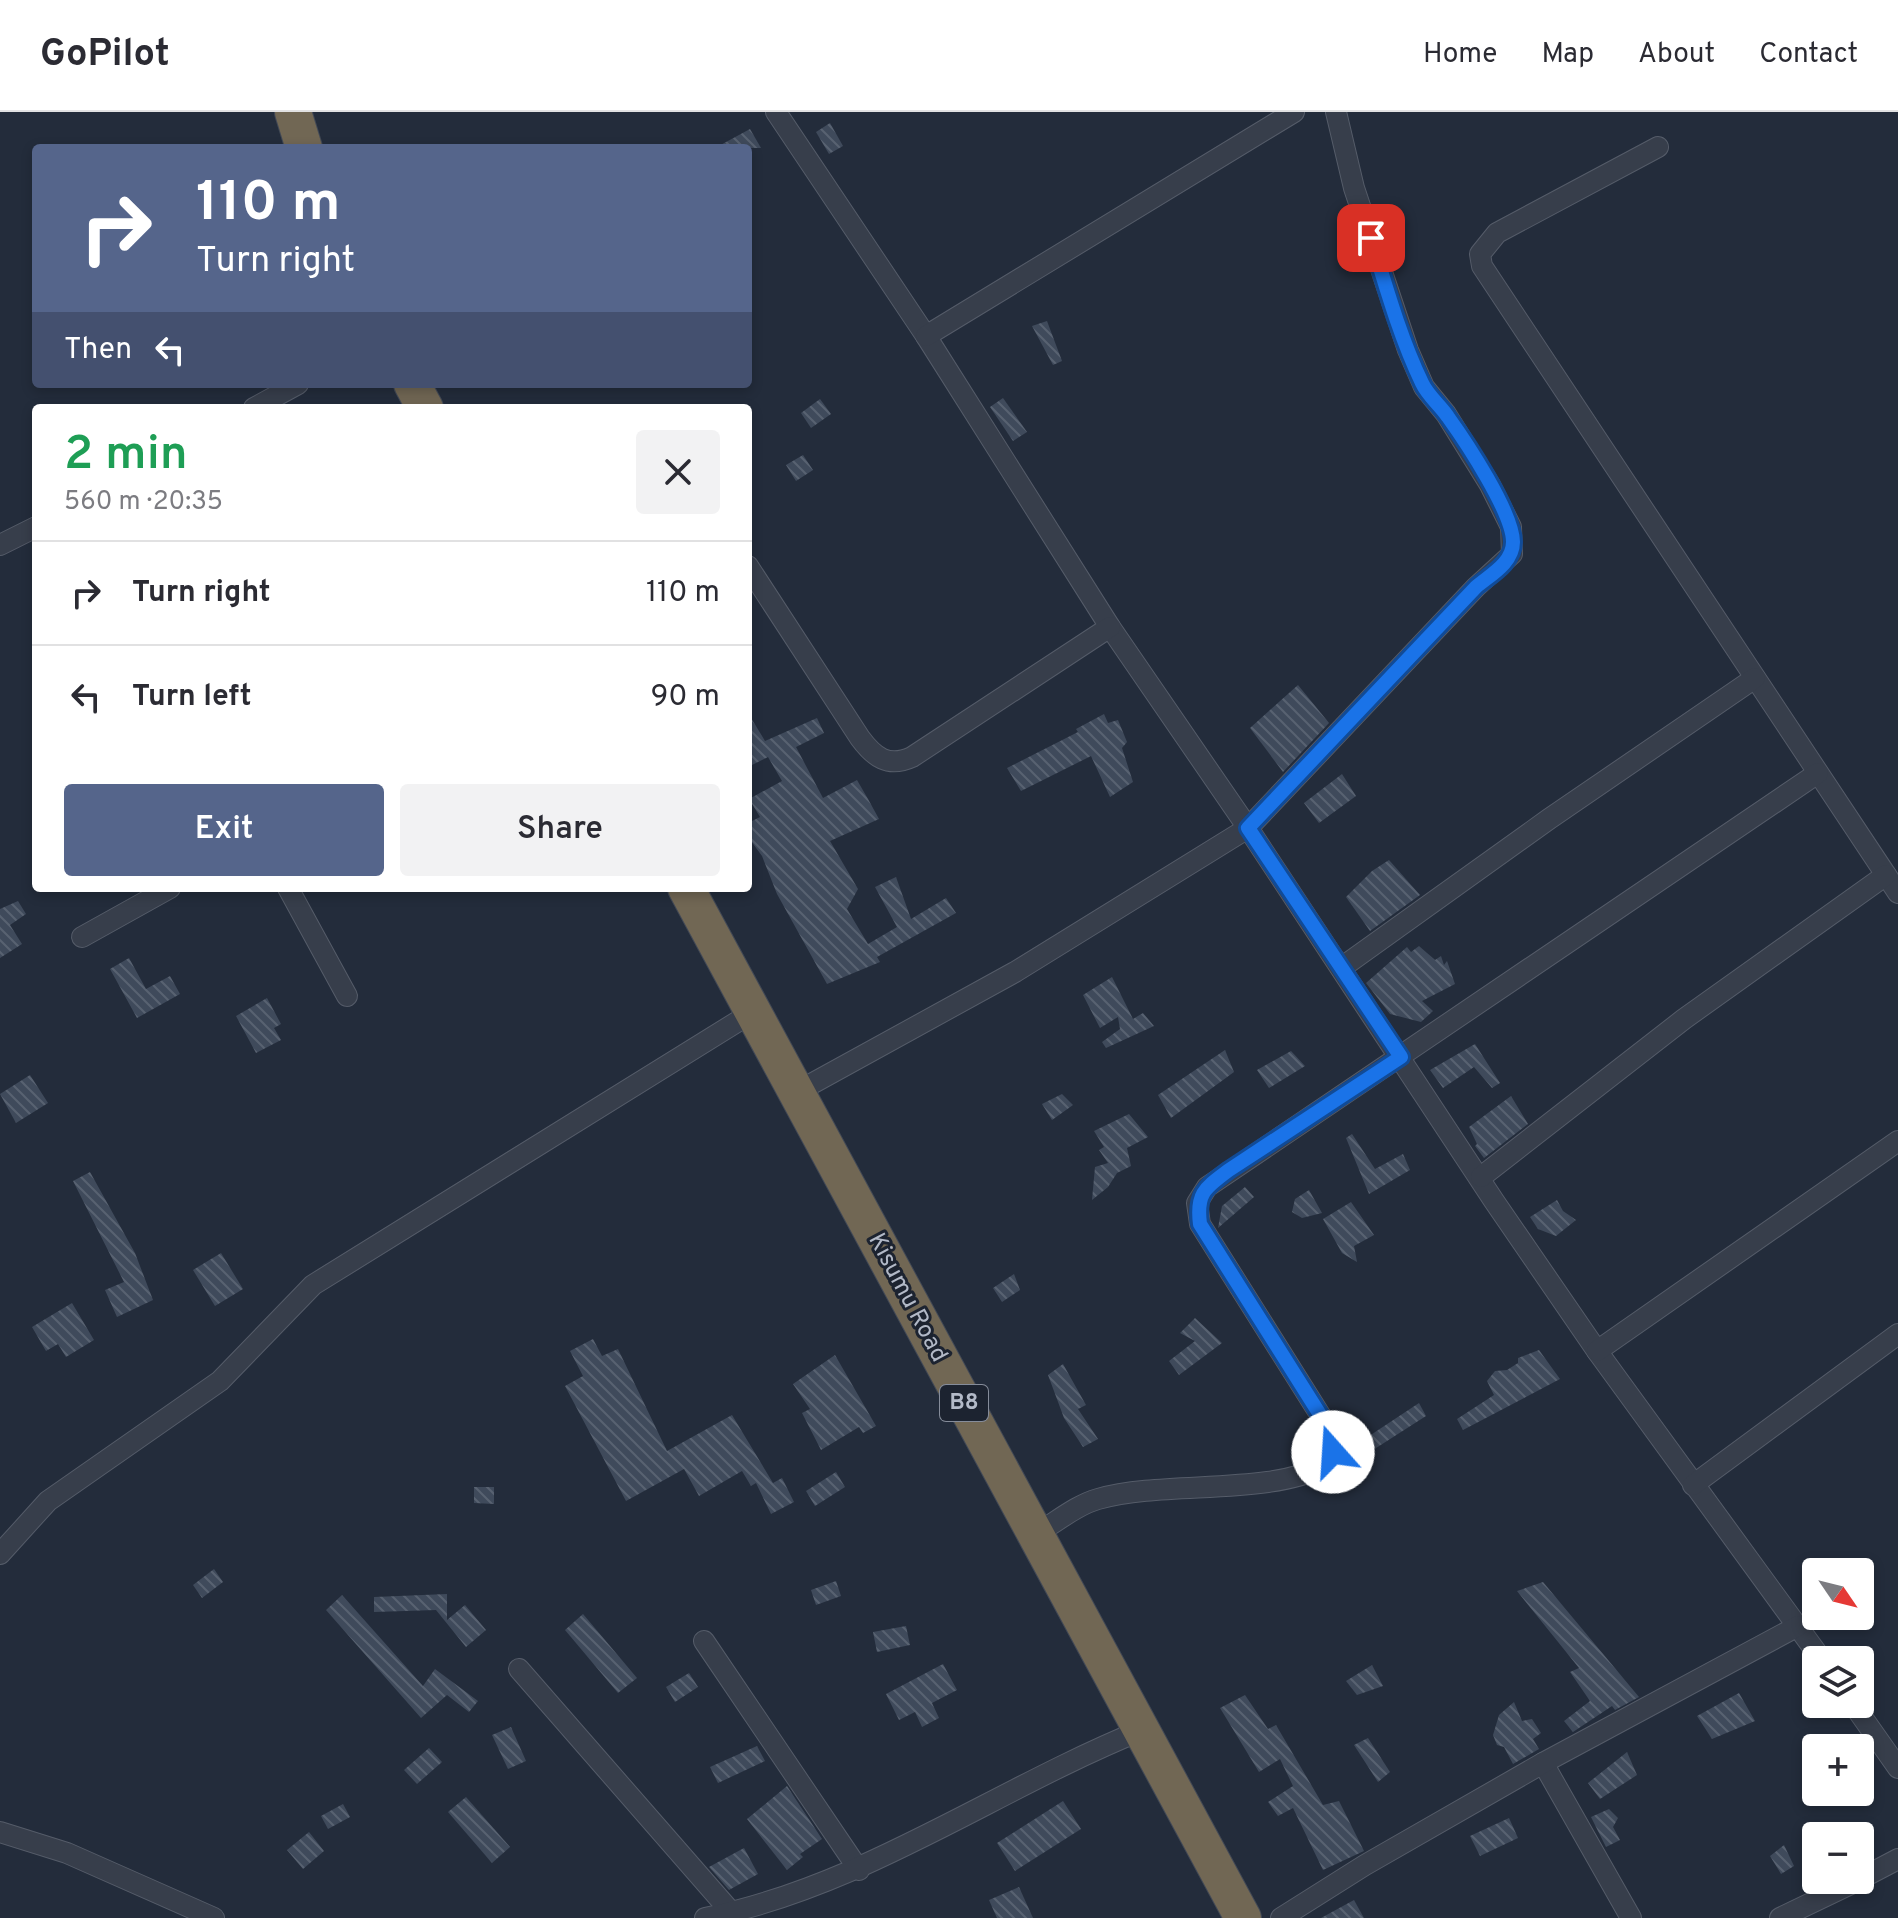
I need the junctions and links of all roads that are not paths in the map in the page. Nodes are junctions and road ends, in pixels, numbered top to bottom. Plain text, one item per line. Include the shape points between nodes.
1 (293, 112) edge
2 (776, 112) edge
3 (1294, 112) edge
4 (1336, 112) edge
5 (303, 144) edge
6 (1658, 147) dead end
7 (926, 336) junction
8 (291, 388) edge
9 (261, 404) edge
10 (32, 529) edge
11 (0, 545) edge
12 (752, 572) edge
13 (1110, 627) junction
14 (1755, 678) junction
15 (1818, 773) junction
16 (1248, 828) junction
17 (1886, 875) junction
18 (163, 892) edge
19 (290, 892) edge
20 (688, 892) edge
21 (1898, 893) edge
22 (82, 937) dead end
23 (1341, 968) junction
24 (347, 996) dead end
25 (753, 1012) junction
26 (1401, 1057) junction
27 (795, 1093) junction
28 (1898, 1141) edge
29 (1481, 1177) junction
30 (1898, 1334) edge
31 (1597, 1351) junction
32 (1693, 1485) junction
33 (1034, 1535) junction
34 (0, 1554) edge
35 (1798, 1626) junction
36 (704, 1641) dead end
37 (1812, 1646) edge
38 (519, 1669) dead end
39 (1863, 1718) edge
40 (1142, 1730) junction
41 (1543, 1763) junction
42 (1898, 1768) edge
43 (0, 1832) edge
44 (1898, 1859) edge
45 (859, 1870) junction
46 (1874, 1872) edge
47 (1830, 1894) edge
48 (732, 1913) junction
49 (214, 1918) edge
50 (705, 1918) edge
51 (1243, 1918) edge
52 (1281, 1918) edge
53 (1631, 1918) edge
54 (1780, 1918) edge

1 - 5 highway
2 - 7 street
3 - 7 street
4 - 16 street via 1354,188 1408,350 1424,387 1490,485 1511,527 1512,554
6 - 14 street via 1497,233 1480,254 1482,266
7 - 13 street
8 - 9 street
10 - 11 street
12 - 13 street via 860,738 883,761 898,763 912,757
13 - 16 street
14 - 15 street
14 - 23 street
15 - 17 street
15 - 26 street
16 - 23 street
16 - 27 street via 1015,972
17 - 21 street
17 - 29 street via 1684,1019
18 - 22 street
19 - 24 street
20 - 25 highway, Kisumu Road / B8
23 - 26 street
25 - 27 highway, Kisumu Road / B8
25 - 34 street via 313,1285 220,1381 48,1501
26 - 29 street
26 - 33 street via 1229,1170 1197,1203 1200,1224 1328,1429 1333,1452 1326,1465 1296,1478 1095,1500
27 - 33 highway, Kisumu Road / B8
28 - 31 street
29 - 31 street
30 - 32 street
31 - 32 street
32 - 35 street
33 - 40 highway, Kisumu Road / B8
35 - 37 street
35 - 41 street
36 - 45 street
38 - 48 street
39 - 42 street
40 - 45 street
40 - 51 highway, Kisumu Road / B8
41 - 52 street
41 - 53 street
43 - 49 street via 67,1853
44 - 46 street
45 - 48 street
47 - 54 street
48 - 50 street

